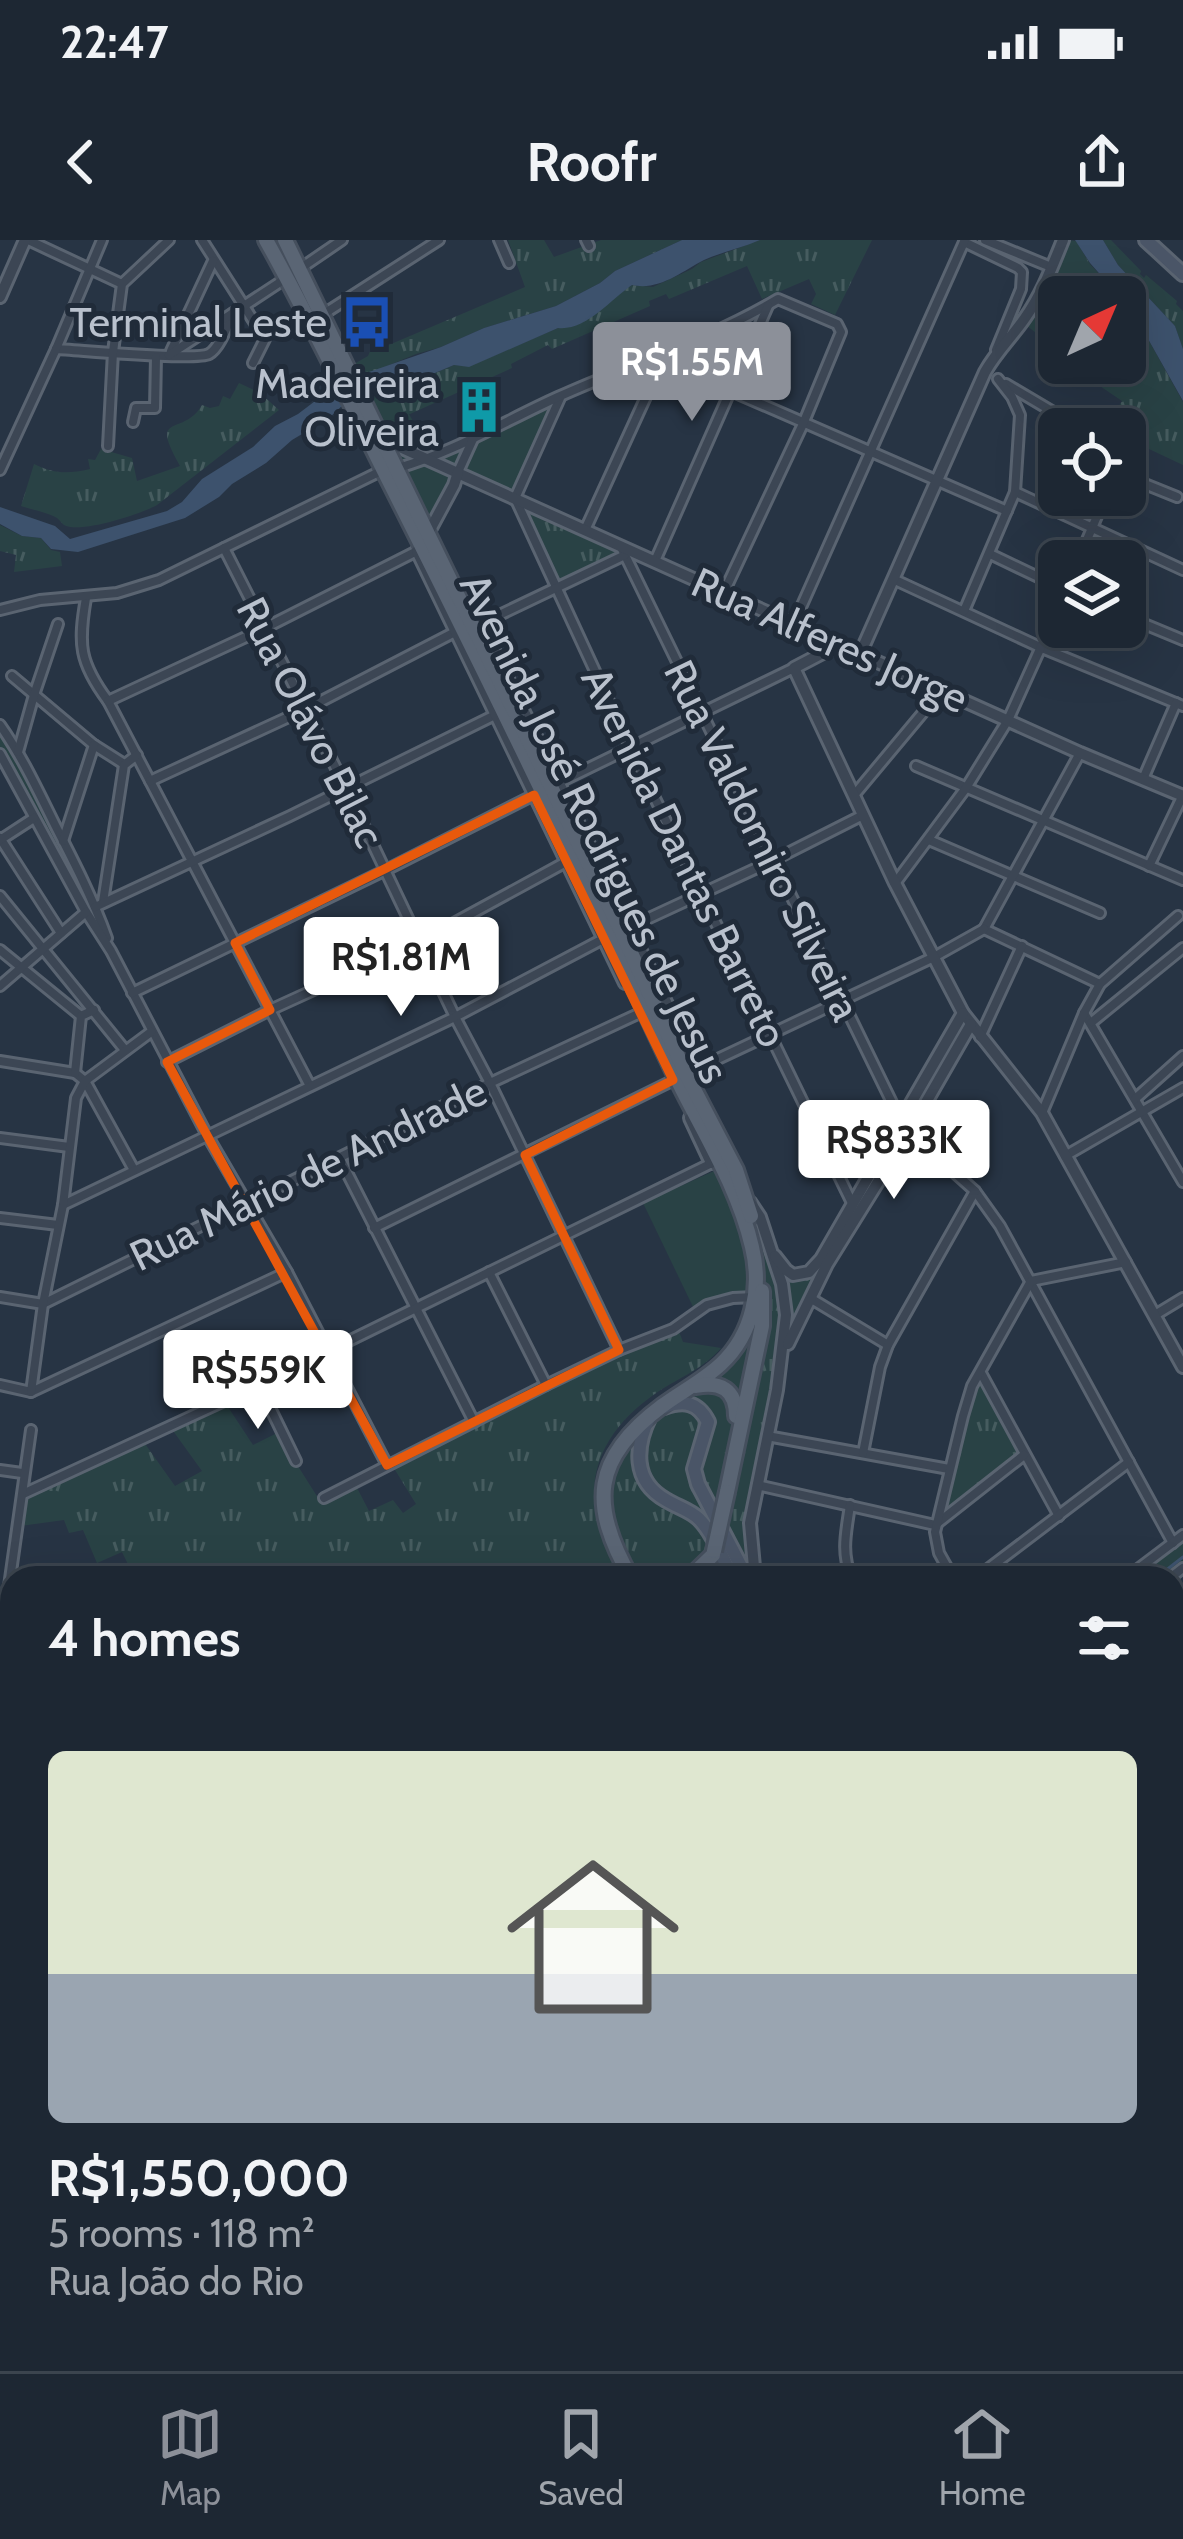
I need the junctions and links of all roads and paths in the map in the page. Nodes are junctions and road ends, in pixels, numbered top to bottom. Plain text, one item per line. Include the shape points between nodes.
1 (26, 240) edge
2 (102, 240) edge
3 (170, 240) edge
4 (202, 240) edge
5 (266, 240) edge
6 (285, 240) edge
7 (343, 240) edge
8 (439, 240) edge
9 (499, 240) edge
10 (985, 240) edge
11 (1063, 240) edge
12 (1146, 240) edge
13 (968, 241) edge
14 (214, 260) junction
15 (509, 263) dead end
16 (1054, 263) junction
17 (91, 267) junction
18 (293, 273) junction
19 (1183, 274) edge
20 (122, 284) junction
21 (0, 297) edge
22 (774, 301) junction
23 (242, 304) junction
24 (234, 312) junction
25 (316, 320) junction
26 (56, 349) junction
27 (113, 352) junction
28 (995, 354) junction
29 (169, 355) junction
30 (156, 357) junction
31 (663, 359) junction
32 (254, 363) dead end
33 (985, 372) junction
34 (998, 379) junction
35 (731, 391) junction
36 (561, 395) junction
37 (1047, 408) edge
38 (133, 422) dead end
39 (369, 424) junction
40 (802, 424) junction
41 (474, 437) junction
42 (382, 439) junction
43 (5, 443) edge
44 (107, 446) dead end
45 (872, 454) junction
46 (429, 459) junction
47 (0, 470) edge
48 (386, 470) junction
49 (456, 479) junction
50 (935, 481) junction
51 (1146, 484) edge
52 (1015, 492) junction
53 (1178, 497) dead end
54 (515, 498) junction
55 (1007, 512) junction
56 (1098, 516) edge
57 (585, 530) junction
58 (1092, 530) junction
59 (1087, 540) edge
60 (422, 543) junction
61 (224, 548) junction
62 (622, 550) junction
63 (990, 554) junction
64 (655, 561) junction
65 (1183, 570) edge
66 (1038, 577) edge
67 (893, 579) junction
68 (556, 588) junction
69 (724, 592) junction
70 (86, 598) junction
71 (0, 610) edge
72 (964, 611) junction
73 (493, 618) dead end
74 (794, 622) junction
75 (58, 624) dead end
76 (1146, 625) edge
77 (263, 629) junction
78 (455, 632) junction
79 (1183, 640) edge
80 (840, 644) junction
81 (1038, 646) edge
82 (1042, 648) joint
83 (860, 653) junction
84 (794, 668) junction
85 (12, 676) dead end
86 (942, 690) junction
87 (34, 695) junction
88 (108, 701) junction
89 (1180, 704) edge
90 (306, 709) junction
91 (700, 714) junction
92 (495, 715) junction
93 (1008, 720) junction
94 (0, 724) edge
95 (94, 746) junction
96 (631, 749) junction
97 (18, 752) junction
98 (1080, 753) junction
99 (0, 754) edge
100 (137, 755) junction
101 (124, 764) junction
102 (916, 766) dead end
103 (1143, 779) junction
104 (150, 781) junction
105 (556, 784) junction
106 (346, 788) junction
107 (966, 788) junction
108 (534, 795) junction
109 (1183, 795) edge
110 (854, 796) junction
111 (862, 814) junction
112 (35, 818) junction
113 (1041, 821) junction
114 (0, 839) edge
115 (928, 840) junction
116 (63, 841) junction
117 (772, 861) junction
118 (192, 862) junction
119 (566, 862) junction
120 (1149, 866) junction
121 (386, 870) junction
122 (1011, 876) junction
123 (1183, 880) edge
124 (895, 883) junction
125 (702, 894) junction
126 (0, 896) edge
127 (95, 907) junction
128 (1100, 913) dead end
129 (1178, 916) dead end
130 (984, 928) junction
131 (61, 933) junction
132 (616, 934) junction
133 (421, 941) junction
134 (235, 943) junction
135 (1022, 946) junction
136 (43, 948) junction
137 (1183, 948) edge
138 (3, 950) edge
139 (934, 957) junction
140 (21, 967) junction
141 (1100, 984) junction
142 (0, 986) edge
143 (132, 993) junction
144 (842, 999) junction
145 (94, 1010) junction
146 (271, 1010) junction
147 (640, 1013) junction
148 (1084, 1013) junction
149 (81, 1016) junction
150 (455, 1017) junction
151 (967, 1019) junction
152 (1092, 1022) junction
153 (151, 1032) junction
154 (770, 1034) junction
155 (980, 1037) junction
156 (125, 1050) junction
157 (1183, 1056) edge
158 (694, 1058) dead end
159 (0, 1061) edge
160 (167, 1062) junction
161 (75, 1072) junction
162 (678, 1077) junction
163 (85, 1081) junction
164 (490, 1083) junction
165 (310, 1086) junction
166 (1183, 1088) edge
167 (1135, 1099) junction
168 (1142, 1110) junction
169 (1042, 1113) junction
170 (900, 1119) junction
171 (909, 1132) junction
172 (207, 1136) junction
173 (0, 1138) edge
174 (69, 1147) junction
175 (525, 1155) junction
176 (1065, 1156) junction
177 (340, 1159) junction
178 (715, 1162) junction
179 (134, 1170) junction
180 (1183, 1183) edge
181 (975, 1191) junction
182 (745, 1195) junction
183 (247, 1202) junction
184 (851, 1202) junction
185 (63, 1205) junction
186 (859, 1215) junction
187 (0, 1218) edge
188 (58, 1225) junction
189 (374, 1228) junction
190 (563, 1236) junction
191 (767, 1243) junction
192 (1126, 1262) junction
193 (287, 1271) junction
194 (488, 1272) junction
195 (1031, 1281) junction
196 (0, 1297) edge
197 (755, 1298) junction
198 (810, 1298) junction
199 (1183, 1298) edge
200 (43, 1304) junction
201 (416, 1309) junction
202 (1155, 1315) junction
203 (888, 1345) junction
204 (619, 1350) junction
205 (327, 1351) junction
206 (781, 1364) junction
207 (1183, 1367) edge
208 (980, 1372) junction
209 (0, 1384) edge
210 (546, 1384) junction
211 (259, 1385) junction
212 (682, 1391) junction
213 (32, 1392) junction
214 (654, 1412) junction
215 (474, 1421) junction
216 (31, 1430) dead end
217 (766, 1436) junction
218 (737, 1439) junction
219 (862, 1454) junction
220 (1024, 1455) junction
221 (296, 1461) dead end
222 (1129, 1462) junction
223 (387, 1465) junction
224 (949, 1469) junction
225 (0, 1470) edge
226 (23, 1474) junction
227 (757, 1485) junction
228 (23, 1494) junction
229 (324, 1498) dead end
230 (850, 1505) junction
231 (1059, 1516) junction
232 (935, 1525) junction
233 (1183, 1535) edge
234 (1174, 1543) junction
235 (0, 1550) edge
236 (15, 1551) junction
237 (714, 1553) junction
238 (12, 1566) edge
239 (627, 1566) edge
240 (700, 1566) edge
241 (712, 1566) edge
242 (727, 1566) edge
243 (744, 1566) edge
244 (751, 1566) edge
245 (847, 1566) edge
246 (946, 1566) edge
247 (992, 1566) edge
248 (1142, 1566) edge

1 - 17 street
1 - 21 street
2 - 17 street
3 - 20 street
4 - 14 street
5 - 18 main road
6 - 18 main road
7 - 18 street
8 - 25 street
9 - 15 street
10 - 16 street
11 - 16 street
12 - 19 main road
13 - 28 street via 1022,272
13 - 45 street
14 - 23 street
14 - 29 street
16 - 28 street
17 - 20 street
17 - 26 street
18 - 23 street
18 - 25 main road, Avenida José Rodrigues de Jesus
20 - 27 street
22 - 31 street
22 - 35 street
22 - 40 street via 840,328
23 - 24 street
23 - 32 street via 266,339
24 - 29 street
24 - 29 street via 206,356
25 - 39 main road, Avenida José Rodrigues de Jesus
26 - 27 street
26 - 43 street
27 - 30 street
27 - 44 street
28 - 33 street
29 - 30 street
30 - 38 street via 155,409 136,408
31 - 35 street
31 - 36 street
31 - 57 street
33 - 34 street
33 - 50 street
34 - 37 street
34 - 52 street via 1020,416
35 - 40 street
35 - 64 street
36 - 41 street
36 - 54 street
39 - 42 main road, Avenida José Rodrigues de Jesus
39 - 48 main road, Avenida José Rodrigues de Jesus
40 - 45 street
40 - 69 street
41 - 46 street
41 - 49 street
42 - 46 street
42 - 48 main road, Avenida José Rodrigues de Jesus
43 - 47 street
45 - 50 street
45 - 74 street
46 - 48 street
46 - 49 street
48 - 60 main road, Avenida José Rodrigues de Jesus
48 - 61 street
49 - 54 street, Rua Alferes Jorge
49 - 60 street
50 - 55 street
50 - 67 street
51 - 53 street
52 - 55 street
52 - 58 street
54 - 57 street, Rua Alferes Jorge
54 - 68 street, Avenida Dantas Barreto
55 - 63 street
56 - 58 street
57 - 62 street, Rua Alferes Jorge
58 - 59 street
58 - 65 street
60 - 77 street
60 - 78 street, Avenida José Rodrigues de Jesus
60 - 105 main road, Avenida José Rodrigues de Jesus
60 - 132 main road, Avenida José Rodrigues de Jesus
61 - 70 street via 130,591
61 - 77 street, Rua Olávo Bilac
62 - 64 street, Rua Alferes Jorge
62 - 68 street
62 - 91 street, Rua Valdomiro Silveira
63 - 66 street
63 - 72 street
64 - 69 street, Rua Alferes Jorge
67 - 72 street
67 - 83 street
68 - 73 street
68 - 96 street, Avenida Dantas Barreto
69 - 74 street, Rua Alferes Jorge
70 - 71 street
70 - 88 street via 83,658
72 - 81 street
74 - 80 street, Rua Alferes Jorge
75 - 87 street
76 - 79 street
77 - 88 street
77 - 90 street, Rua Olávo Bilac
78 - 90 street
78 - 92 street, Avenida José Rodrigues de Jesus
80 - 83 street, Rua Alferes Jorge
80 - 84 street
82 - 89 street
82 - 93 street
83 - 86 street, Rua Alferes Jorge
84 - 91 street
84 - 110 street
85 - 87 street
86 - 93 street, Rua Alferes Jorge
86 - 110 street
87 - 95 street
87 - 97 street
88 - 100 street
89 - 103 street
90 - 104 street
90 - 106 street, Rua Olávo Bilac
91 - 96 street
91 - 117 street, Rua Valdomiro Silveira
92 - 106 street
92 - 108 street, Avenida José Rodrigues de Jesus
93 - 98 street, Rua Alferes Jorge
93 - 107 street
94 - 97 street
95 - 101 street
95 - 116 street
96 - 105 street
96 - 125 street, Avenida Dantas Barreto
97 - 116 street
98 - 103 street, Rua Alferes Jorge
98 - 113 street
99 - 112 street
100 - 101 street
100 - 104 street
101 - 127 street
102 - 107 street
103 - 109 street, Rua Alferes Jorge
104 - 118 street
105 - 132 main road, Avenida José Rodrigues de Jesus
106 - 118 street
106 - 121 street, Rua Olávo Bilac
107 - 113 street
107 - 115 street
108 - 119 street, Avenida José Rodrigues de Jesus
108 - 121 street
109 - 120 street
110 - 111 street
111 - 117 street
111 - 124 street
112 - 114 street
112 - 127 street
113 - 120 street
113 - 122 street
114 - 131 street
115 - 122 street
115 - 124 street
116 - 127 street
117 - 125 street
117 - 144 street, Rua Valdomiro Silveira
118 - 127 street
118 - 134 street
119 - 132 street, Avenida José Rodrigues de Jesus
119 - 133 street
120 - 123 street
121 - 133 street, Rua Olávo Bilac
121 - 134 street
122 - 128 street
122 - 130 street
124 - 139 street
125 - 132 street
125 - 154 street, Avenida Dantas Barreto
126 - 136 street
127 - 131 street
127 - 143 street
129 - 141 street
130 - 135 street
130 - 139 street
131 - 136 street
132 - 147 street, Avenida José Rodrigues de Jesus
132 - 150 street
132 - 158 street, Avenida José Rodrigues de Jesus
132 - 162 main road, Avenida José Rodrigues de Jesus
133 - 146 street
133 - 150 street, Rua Olávo Bilac
134 - 143 street
134 - 146 street
135 - 141 street
135 - 155 street
136 - 140 street
136 - 145 street
137 - 152 street
138 - 140 street
139 - 144 street
139 - 151 street
140 - 142 street
140 - 149 street
141 - 148 street
143 - 153 street
144 - 154 street
144 - 170 street, Rua Valdomiro Silveira
145 - 149 street
145 - 156 street
146 - 160 street
146 - 165 street
147 - 162 street, Avenida José Rodrigues de Jesus
147 - 164 street, Rua Mário de Andrade
148 - 152 street
148 - 169 street
149 - 161 street
150 - 164 street, Rua Olávo Bilac
150 - 165 street
151 - 155 street
151 - 170 street
151 - 171 street
152 - 167 street
153 - 156 street
153 - 160 street
154 - 162 street
154 - 184 street, Avenida Dantas Barreto
155 - 169 street
156 - 163 street
157 - 167 street
159 - 161 street
160 - 172 street
161 - 163 street
162 - 175 street
162 - 178 main road, Avenida José Rodrigues de Jesus
162 - 182 main road, Avenida José Rodrigues de Jesus
163 - 174 street
163 - 179 street
164 - 175 street, Rua Olávo Bilac
164 - 177 street, Rua Mário de Andrade
165 - 172 street
166 - 168 street
167 - 168 street
168 - 176 street
168 - 180 street
169 - 176 street
170 - 171 street, Rua Valdomiro Silveira
170 - 184 street
171 - 181 street, Rua Valdomiro Silveira
171 - 186 street
172 - 179 street
172 - 183 street
173 - 174 street
174 - 185 street
175 - 189 street
175 - 190 street, Rua Olávo Bilac
176 - 192 street
177 - 183 street, Rua Mário de Andrade
177 - 189 street
178 - 190 street
178 - 197 main road, Avenida José Rodrigues de Jesus via 753,1250
179 - 185 street
181 - 195 street, Rua Valdomiro Silveira
181 - 203 street
182 - 191 street
182 - 218 main road, Avenida José Rodrigues de Jesus via 762,1250 762,1326
183 - 193 street
183 - 200 street, Rua Mário de Andrade
184 - 186 street, Avenida Dantas Barreto
184 - 191 street via 809,1272 790,1274
185 - 188 street
186 - 198 street
187 - 188 street
188 - 200 street
189 - 201 street
190 - 194 street
190 - 204 street, Rua Olávo Bilac
191 - 206 street via 786,1298
192 - 195 street
192 - 202 street
193 - 205 street
193 - 213 street
194 - 201 street
194 - 210 street
195 - 208 street
195 - 222 street, Rua Valdomiro Silveira
196 - 200 street
197 - 204 street via 707,1305 674,1329
197 - 212 main road, Avenida José Rodrigues de Jesus via 734,1350
198 - 203 street
198 - 206 street
199 - 202 street
200 - 213 street
201 - 205 street
201 - 215 street
202 - 207 street
203 - 219 street
204 - 210 street
205 - 211 street
205 - 223 street
206 - 217 street
208 - 220 street
208 - 224 street
209 - 213 street
210 - 215 street
211 - 221 street
211 - 228 street
212 - 214 main road, Avenida José Rodrigues de Jesus
212 - 218 main road via 709,1384 728,1391
214 - 239 main road, Avenida José Rodrigues de Jesus via 617,1448 604,1488 608,1528
214 - 242 main road via 639,1441 643,1477 698,1518
214 - 243 main road via 683,1402 703,1413 708,1422 694,1469
215 - 223 street
216 - 226 street
217 - 219 street
217 - 227 street
218 - 237 main road, Avenida José Rodrigues de Jesus, bridge
219 - 224 street
220 - 231 street
220 - 232 street
222 - 231 street
222 - 234 street, Rua Valdomiro Silveira
223 - 229 street
224 - 232 street
225 - 226 street
226 - 228 street
227 - 230 street
227 - 244 street
228 - 236 street
230 - 232 street
230 - 245 street
231 - 247 street
232 - 246 street
233 - 234 street
234 - 248 street
235 - 236 street
236 - 238 street
237 - 240 main road
237 - 241 main road, Avenida José Rodrigues de Jesus

